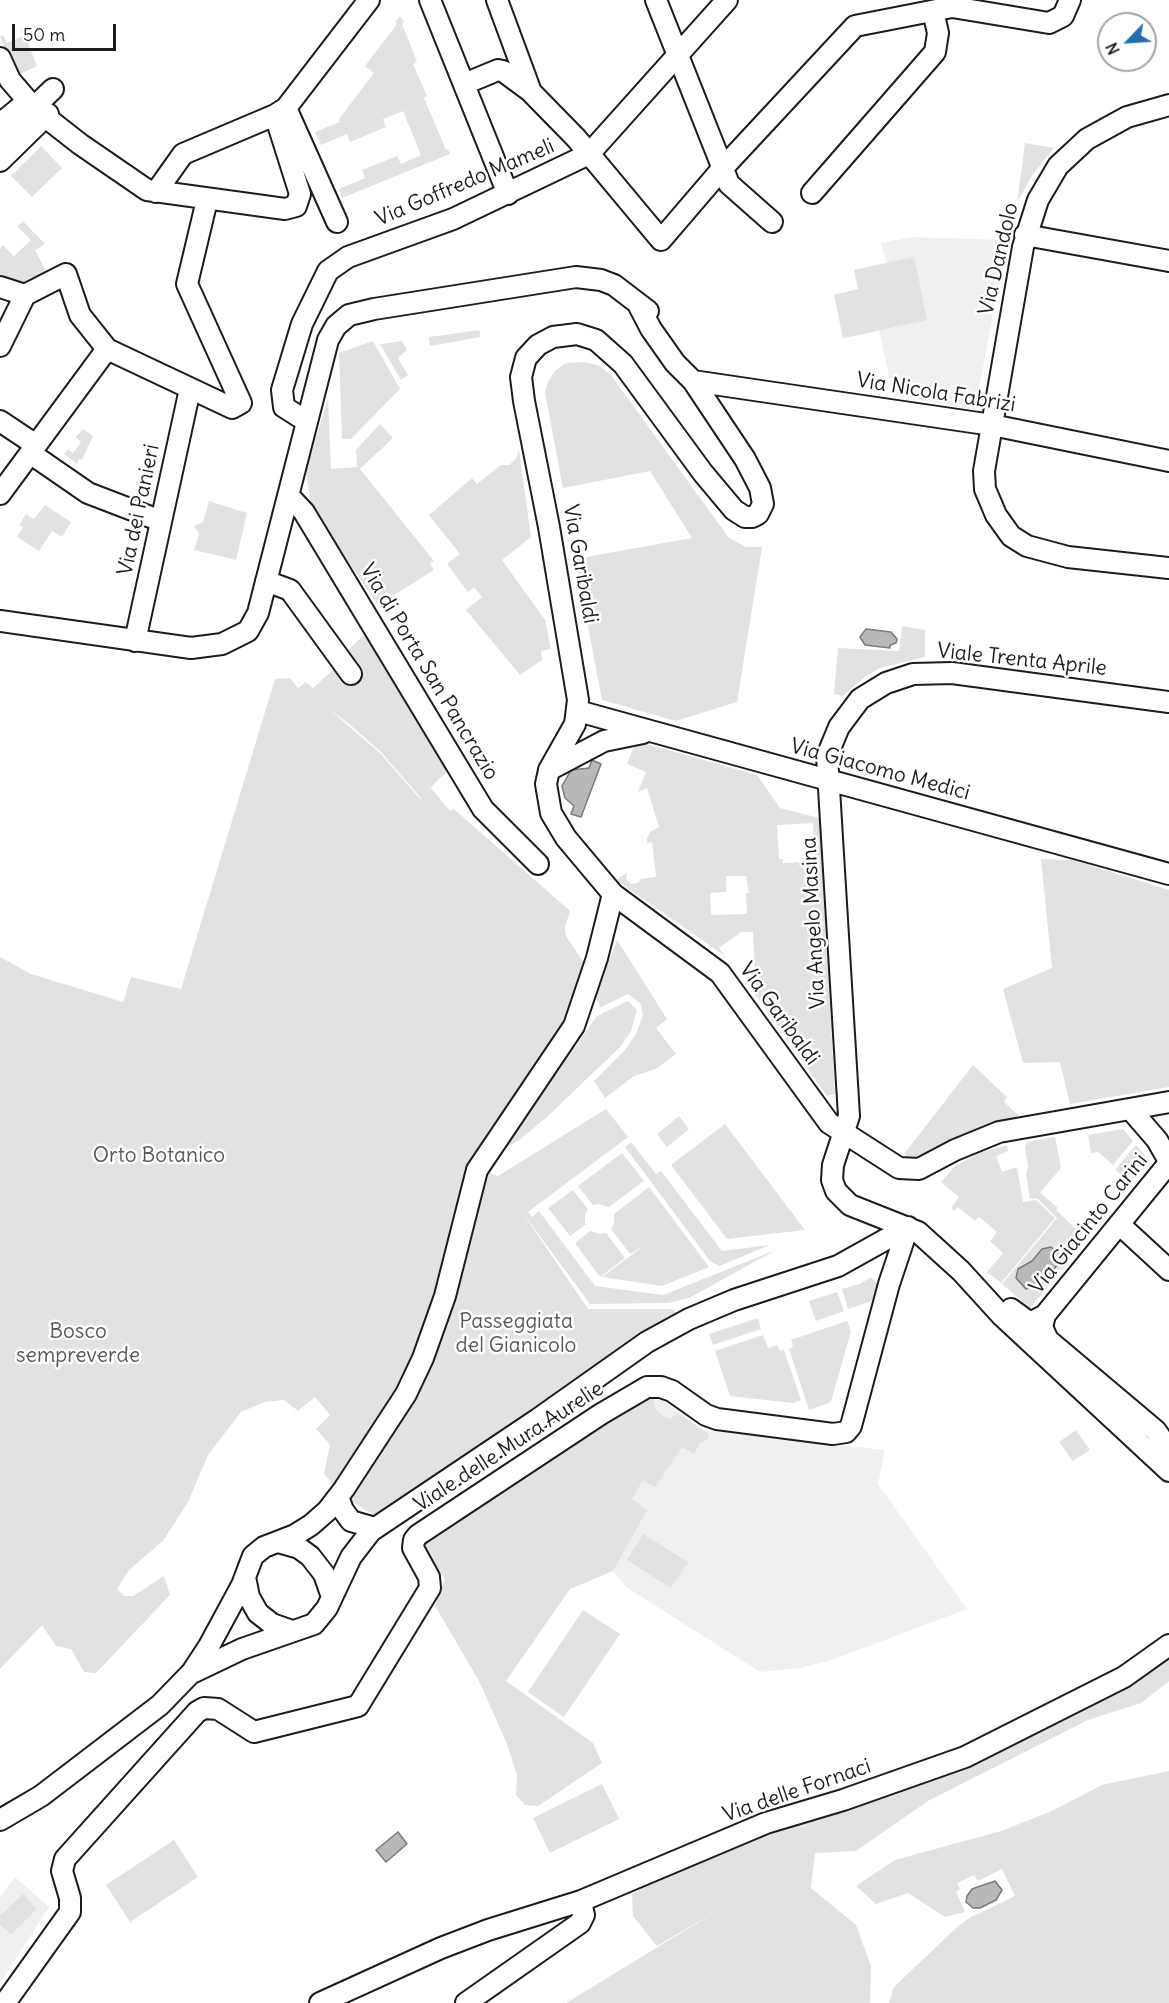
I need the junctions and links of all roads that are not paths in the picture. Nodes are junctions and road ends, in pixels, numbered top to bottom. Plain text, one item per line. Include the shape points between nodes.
1 (369, 0) edge
2 (430, 0) edge
3 (497, 0) edge
4 (656, 0) edge
5 (727, 0) edge
6 (1070, 0) edge
7 (933, 11) junction
8 (678, 56) junction
9 (0, 58) edge
10 (464, 84) junction
11 (53, 89) dead end
12 (531, 92) junction
13 (1169, 105) edge
14 (40, 112) junction
15 (280, 112) junction
16 (0, 124) edge
17 (0, 140) edge
18 (589, 154) junction
19 (0, 161) edge
20 (721, 170) junction
21 (156, 192) junction
22 (812, 193) dead end
23 (508, 194) junction
24 (207, 200) junction
25 (337, 222) dead end
26 (772, 222) dead end
27 (1025, 236) junction
28 (1169, 261) edge
29 (0, 287) edge
30 (26, 295) junction
31 (0, 346) edge
32 (108, 349) junction
33 (693, 381) junction
34 (190, 389) junction
35 (0, 421) edge
36 (306, 422) junction
37 (992, 425) junction
38 (33, 449) junction
39 (1169, 461) edge
40 (8, 469) edge
41 (0, 494) edge
42 (290, 496) junction
43 (161, 521) junction
44 (1169, 568) edge
45 (266, 580) junction
46 (0, 621) edge
47 (135, 641) junction
48 (351, 674) dead end
49 (1169, 702) edge
50 (578, 711) junction
51 (648, 732) junction
52 (549, 770) junction
53 (830, 782) junction
54 (538, 864) dead end
55 (1169, 874) edge
56 (613, 894) junction
57 (1169, 1102) edge
58 (1131, 1110) junction
59 (844, 1134) junction
60 (1169, 1162) edge
61 (1119, 1224) junction
62 (908, 1227) junction
63 (1169, 1270) edge
64 (961, 1271) junction
65 (1046, 1315) junction
66 (1050, 1359) junction
67 (1168, 1446) edge
68 (1169, 1471) edge
69 (338, 1497) junction
70 (375, 1528) junction
71 (278, 1542) junction
72 (245, 1577) junction
73 (332, 1597) junction
74 (292, 1631) junction
75 (1169, 1645) edge
76 (192, 1672) junction
77 (0, 1820) edge
78 (581, 1901) junction
79 (4, 2003) edge
80 (320, 2003) edge
81 (466, 2003) edge

1 - 15 street
2 - 10 street
3 - 12 street
4 - 8 street
5 - 8 street, Via Goffredo Mameli
6 - 7 street via 1059,19 1041,23 952,8
7 - 20 street via 855,26
7 - 22 street via 938,33 934,52
8 - 18 street, Via Goffredo Mameli
8 - 20 street
9 - 14 street via 9,80
10 - 12 street via 498,70
10 - 23 street
11 - 14 street
12 - 18 street
13 - 27 street, Via Dandolo via 1109,125 1070,153 1043,189
14 - 16 street via 23,105
14 - 17 street
14 - 19 street
14 - 21 street via 128,177
15 - 21 street via 183,154
15 - 24 street via 300,194 296,206 285,209
15 - 25 street
18 - 20 street via 661,240
18 - 23 street, Via Goffredo Mameli
20 - 26 street via 729,184
21 - 24 street
23 - 36 street, Via Goffredo Mameli via 431,228 348,257 328,271 302,324 282,390 284,407
24 - 34 street via 187,284 241,403 232,408
27 - 28 street
27 - 37 street, Via Dandolo
29 - 30 street
30 - 31 street
30 - 32 street via 66,274 80,315
32 - 34 street
32 - 38 street
33 - 36 street, Via Garibaldi via 670,357 639,306 621,289 608,282 576,277 349,315 328,340
33 - 37 street, Via Nicola Fabrizi
33 - 50 street, Via Garibaldi via 758,483 763,504 755,516 740,515 728,503 622,364 600,343 582,334 564,334 542,342 526,358 521,377 524,401 549,527
34 - 43 street, Via dei Panieri
35 - 38 street
36 - 42 street, Via Garibaldi
37 - 39 street, Via Nicola Fabrizi
37 - 44 street via 984,465 986,489 996,515 1016,540 1050,554
38 - 40 street
38 - 43 street via 88,493
40 - 41 street
42 - 45 street, Via Garibaldi
42 - 54 street, Via di Porta San Pancrazio via 304,512 483,809
43 - 47 street, Via dei Panieri
45 - 47 street, Via Garibaldi via 252,628 239,638 191,648
45 - 48 street via 290,590
46 - 47 street, Via Garibaldi
49 - 53 street, Viale Trenta Aprile via 952,673 906,676 873,689 850,711 829,748
50 - 51 street, Via Giacomo Medici
50 - 52 street, Via Garibaldi
51 - 52 street via 604,741
51 - 53 street, Via Giacomo Medici
52 - 56 street, Via Garibaldi via 546,790 555,820 579,856
53 - 55 street, Via Giacomo Medici
53 - 59 street, Via Angelo Masina via 849,1116
56 - 59 street, Via Garibaldi via 720,974 817,1109
56 - 69 street via 572,1031 477,1170 443,1305 418,1371
57 - 58 street
58 - 59 street, Via Garibaldi via 1008,1130 919,1169 903,1170
58 - 60 street via 1157,1140
59 - 62 street, Via Angelo Masina via 833,1165 833,1185 844,1200 860,1209
60 - 61 street, Via Giacinto Carini
61 - 63 street
61 - 65 street, Via Giacinto Carini
62 - 64 street
62 - 70 street via 838,1266 734,1300 647,1342
62 - 79 street, Viale delle Mura Aurelie via 846,1432 833,1434 717,1419 672,1391 647,1387 418,1534 413,1548 429,1577 430,1588 358,1706 254,1732 218,1709 197,1712 65,1858 62,1871 70,1912
64 - 65 street via 1026,1322 1035,1323
64 - 66 street via 1002,1316
65 - 67 street via 1042,1327 1048,1340 1156,1431
66 - 67 street via 1073,1372 1137,1427
66 - 68 street
69 - 70 street via 351,1521
69 - 71 street via 311,1525
70 - 73 street via 351,1557
71 - 72 street via 253,1556
71 - 73 street via 310,1556 324,1574
72 - 74 street via 249,1597 258,1613
72 - 76 street
73 - 74 street via 317,1621
74 - 76 street
75 - 78 street, Via delle Fornaci via 1114,1682 965,1757 766,1824
76 - 77 street via 121,1737 41,1796
78 - 80 street, Via delle Fornaci via 464,1939
78 - 81 street via 584,1914 580,1923

